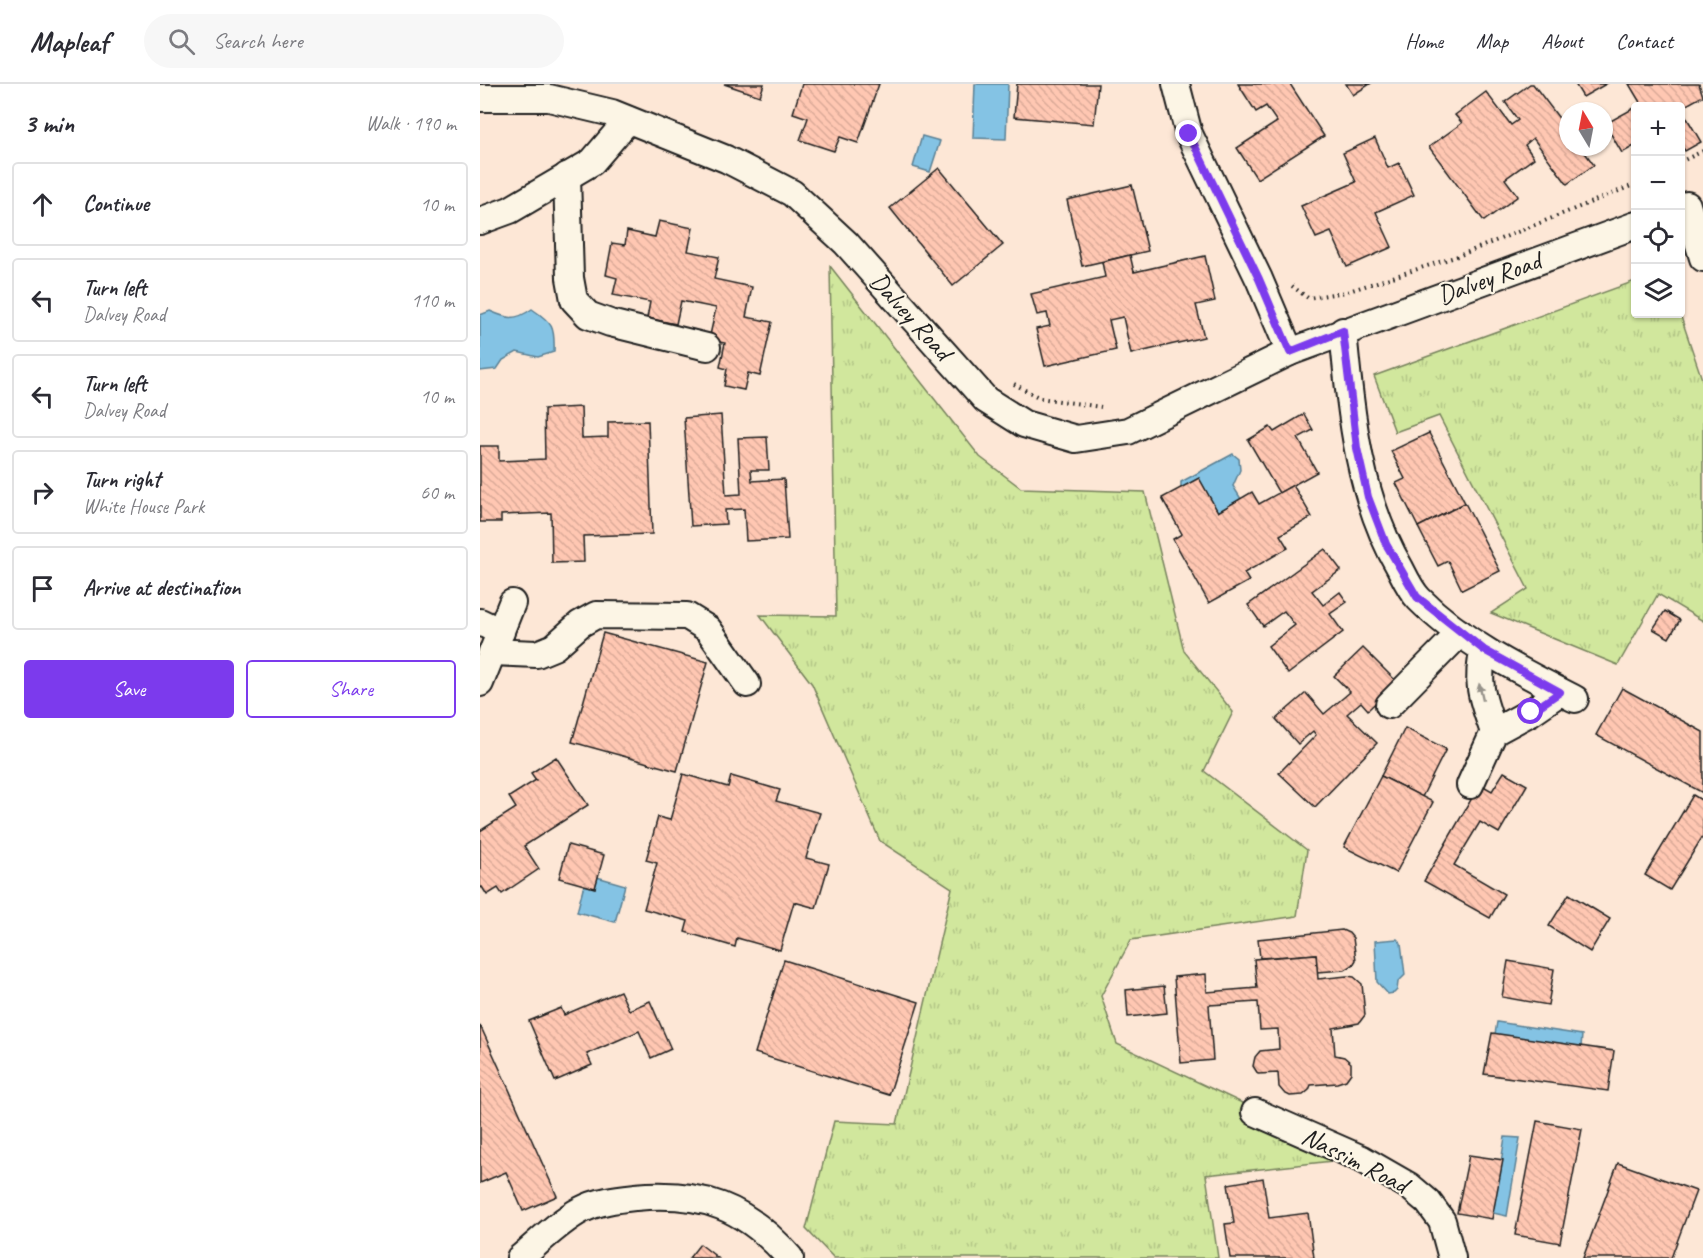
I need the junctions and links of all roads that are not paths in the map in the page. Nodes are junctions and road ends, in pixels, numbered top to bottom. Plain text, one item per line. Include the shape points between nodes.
1 (1176, 84) edge
2 (489, 93) edge
3 (628, 120) junction
4 (567, 176) junction
5 (1690, 203) edge
6 (480, 221) edge
7 (1631, 226) edge
8 (1703, 258) edge
9 (1343, 331) junction
10 (707, 347) dead end
11 (1290, 352) junction
12 (512, 603) dead end
13 (1460, 633) junction
14 (491, 635) edge
15 (1484, 650) junction
16 (480, 682) edge
17 (747, 684) dead end
18 (1389, 705) dead end
19 (1494, 732) junction
20 (1470, 785) dead end
21 (1255, 1112) dead end
22 (520, 1258) edge
23 (790, 1258) edge
24 (1452, 1258) edge

1 - 11 street via 1189,134
2 - 3 street, Dalvey Road via 549,98
3 - 4 street via 592,162
3 - 11 street, Dalvey Road via 726,159 792,193 846,243 986,400 1024,424 1076,439 1128,431
4 - 6 street via 510,210
4 - 10 street via 574,300 588,315 610,323
5 - 8 street
7 - 9 street, Dalvey Road
9 - 11 street, Dalvey Road
9 - 13 street via 1357,448 1368,497 1386,544 1417,597
12 - 14 street
13 - 15 street
13 - 18 street
14 - 16 street
14 - 17 street via 537,654 554,647 596,615 687,616 708,629
19 -> 15 street via 1478,678
15 - 19 street via 1567,695
19 - 20 street
21 - 24 street, Nassim Road via 1362,1159 1409,1186 1442,1221
22 - 23 street via 582,1210 611,1200 668,1195 734,1210

